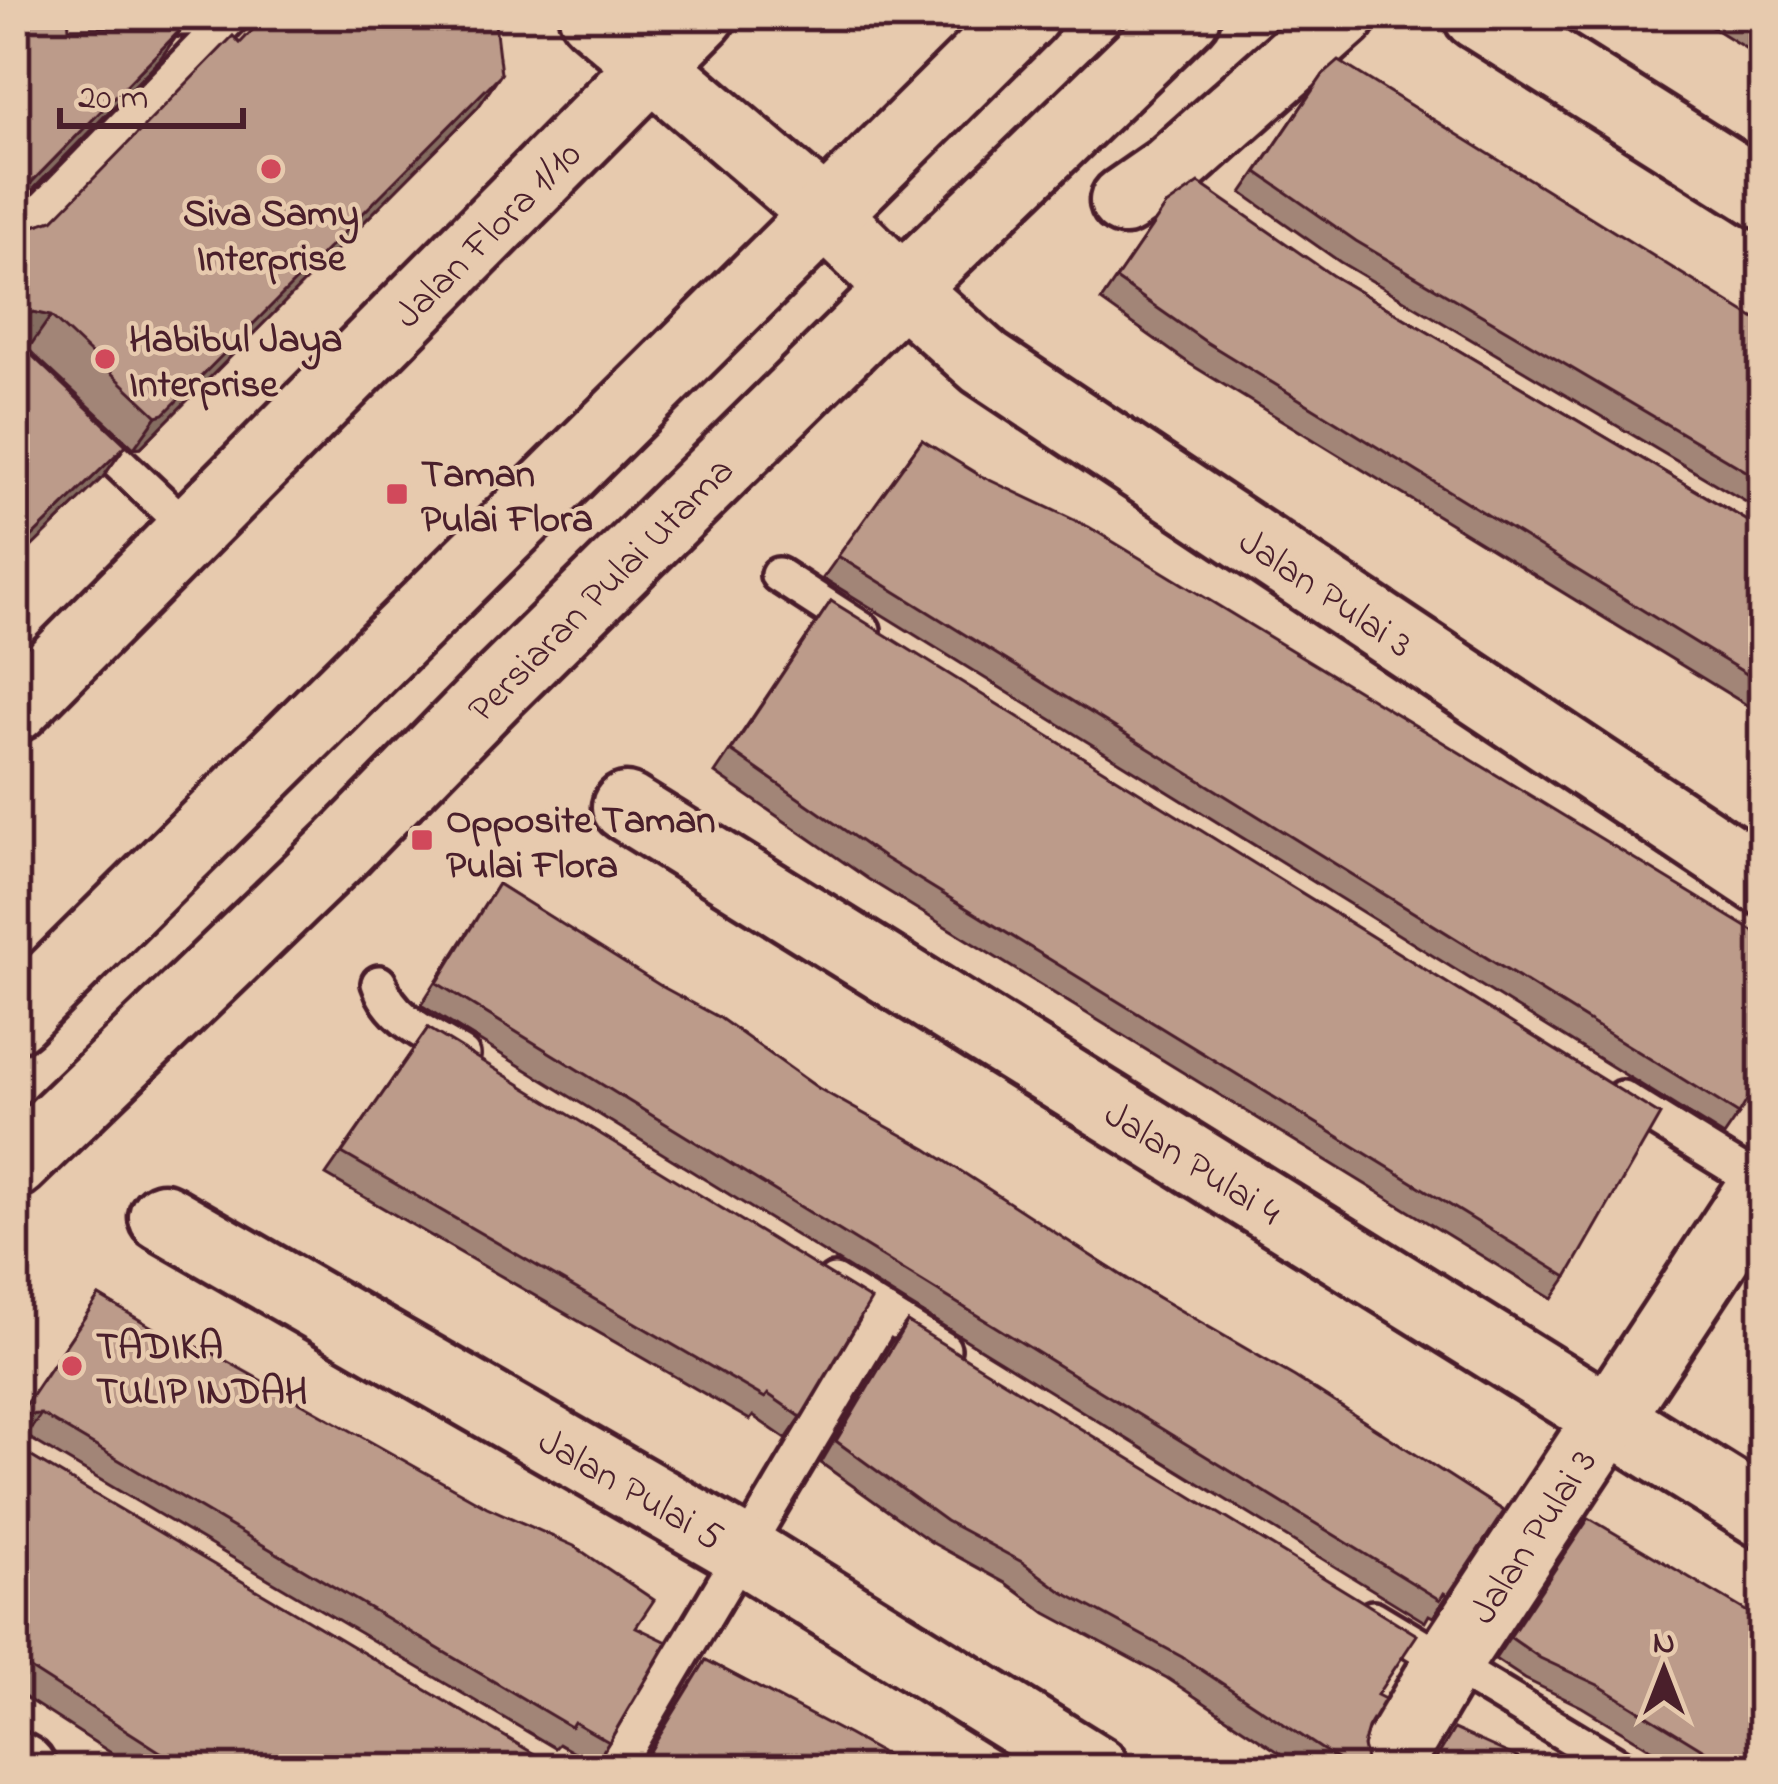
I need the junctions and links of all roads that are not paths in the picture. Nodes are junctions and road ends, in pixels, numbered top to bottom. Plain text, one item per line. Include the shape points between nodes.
1 (593, 15) edge
2 (702, 15) edge
3 (1026, 15) edge
4 (1186, 15) edge
5 (1342, 15) edge
6 (1477, 15) edge
7 (232, 16) edge
8 (15, 21) edge
9 (652, 65) junction
10 (1166, 188) dead end
11 (1763, 195) edge
12 (824, 213) junction
13 (15, 238) edge
14 (902, 289) junction
15 (63, 410) edge
16 (191, 531) junction
17 (778, 575) dead end
18 (899, 653) edge
19 (15, 708) edge
20 (626, 807) dead end
21 (1763, 880) edge
22 (379, 982) dead end
23 (15, 1018) edge
24 (487, 1070) edge
25 (1602, 1086) edge
26 (15, 1164) edge
27 (1763, 1185) edge
28 (163, 1216) dead end
29 (806, 1264) edge
30 (885, 1313) junction
31 (966, 1363) edge
32 (1607, 1419) junction
33 (1763, 1514) edge
34 (742, 1550) junction
35 (1347, 1601) edge
36 (1447, 1664) junction
37 (614, 1769) edge
38 (1095, 1769) edge
39 (1385, 1769) edge
40 (1624, 1769) edge

1 - 9 street, Jalan Pulai 3
2 - 9 street, Jalan Flora 1/10
3 - 12 street
4 - 14 street, Persiaran Pulai Utama
5 - 10 street
6 - 11 street
7 - 8 lane
7 - 13 lane
9 - 12 street, Jalan Pulai 3
9 - 16 street, Jalan Flora 1/10
12 - 14 street, Jalan Pulai 3
12 - 23 street
14 - 21 street, Jalan Pulai 3 via 985,363
14 - 26 street, Persiaran Pulai Utama
15 - 16 lane
16 - 19 street, Jalan Flora 1/10
17 - 18 lane
20 - 32 street, Jalan Pulai 4
22 - 24 lane via 396,1014
25 - 27 lane
27 - 32 street, Jalan Pulai 3
28 - 34 street, Jalan Pulai 5
29 - 30 lane
30 - 31 lane
30 - 34 lane
32 - 33 street, Jalan Pulai 4
32 - 36 street, Jalan Pulai 3
34 - 37 lane
34 - 38 street, Jalan Pulai 5
35 - 36 lane
36 - 39 street, Jalan Pulai 3
36 - 40 lane

